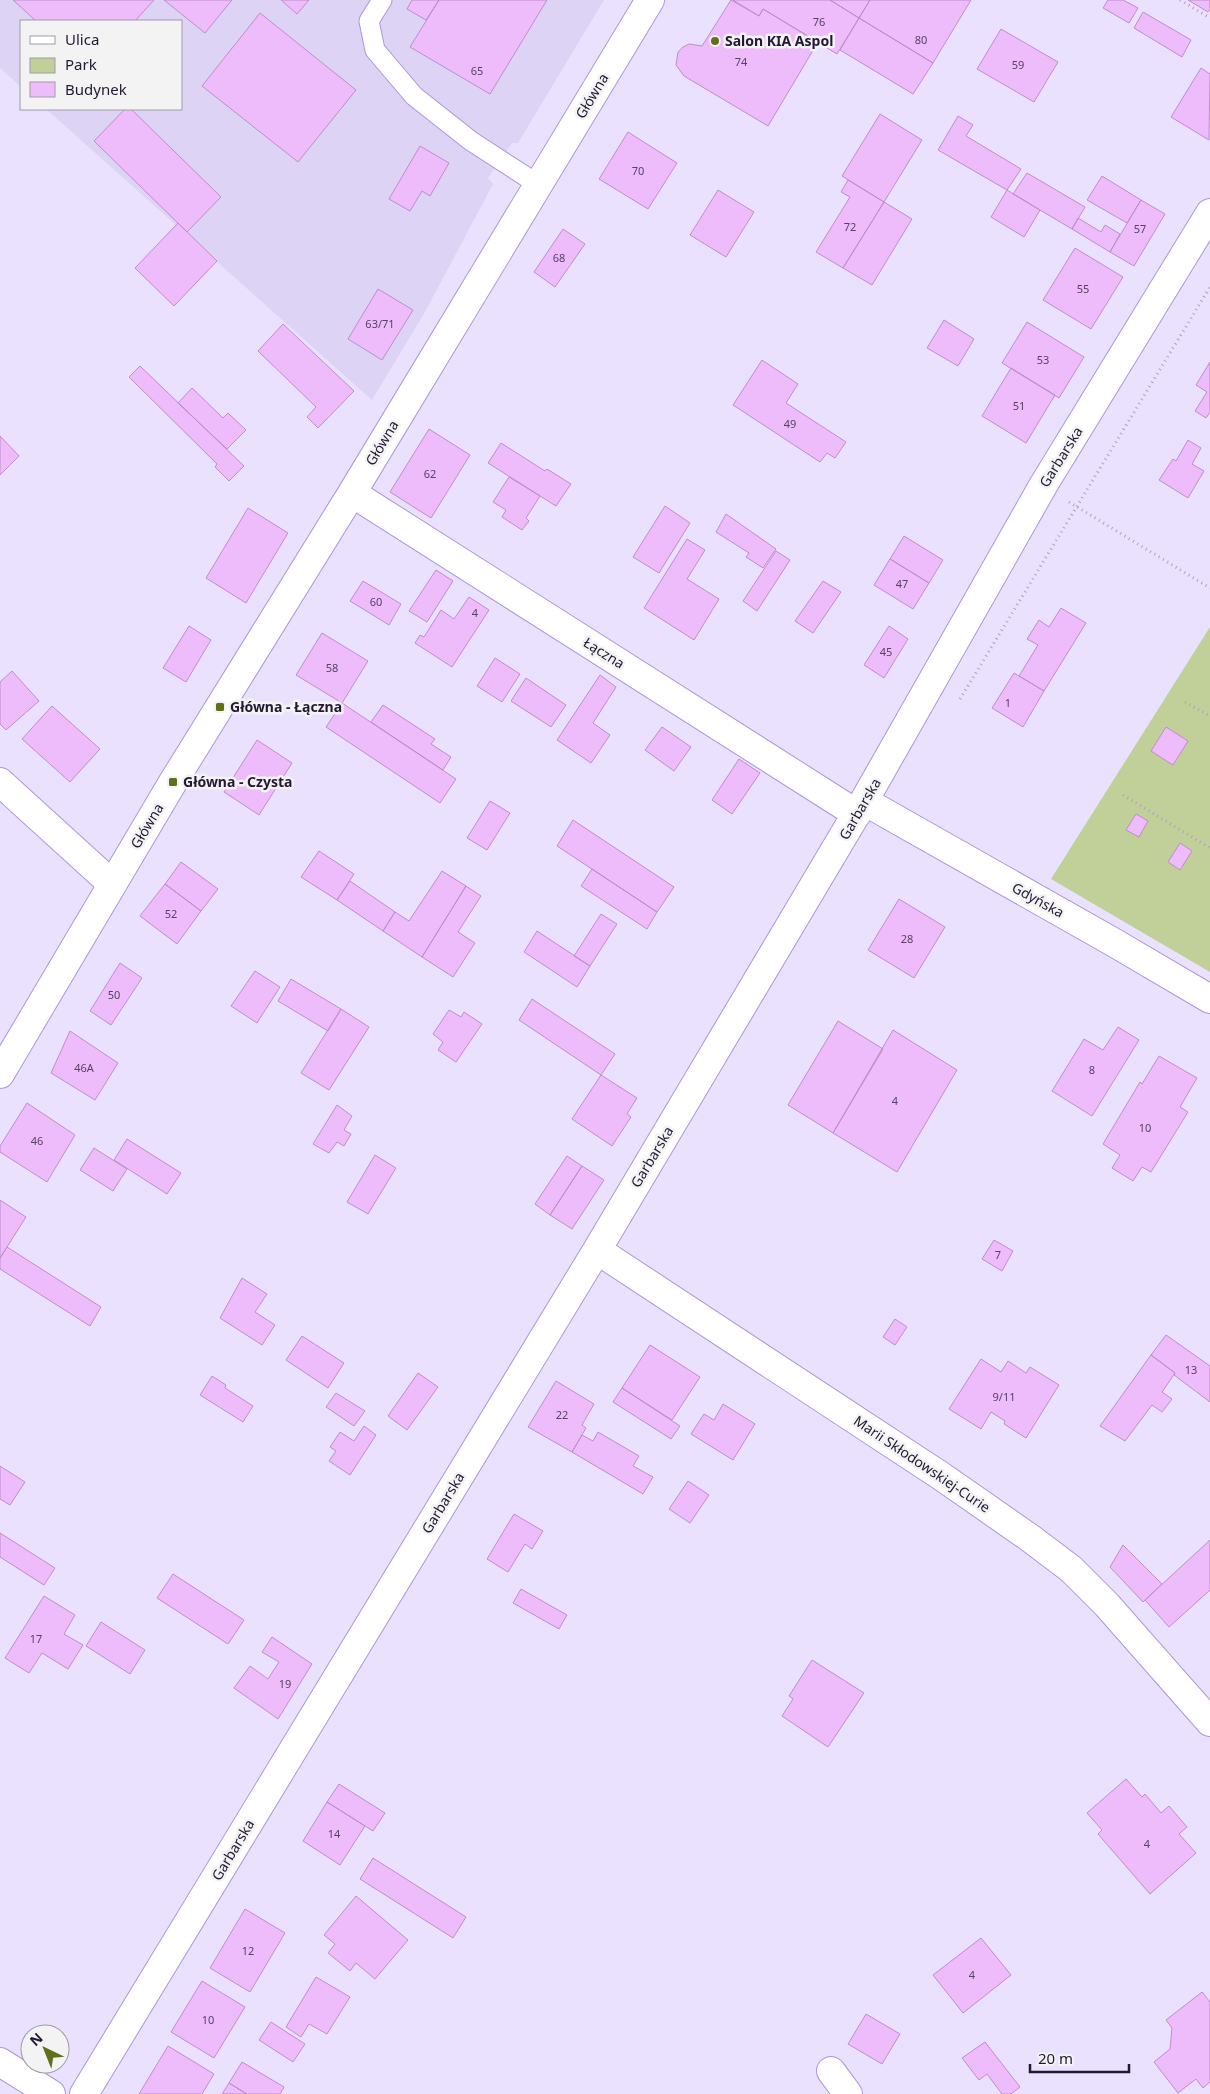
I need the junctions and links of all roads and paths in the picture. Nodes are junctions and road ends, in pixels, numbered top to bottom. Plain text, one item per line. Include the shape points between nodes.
1 (382, 0) edge
2 (650, 0) edge
3 (1180, 0) edge
4 (1210, 18) edge
5 (538, 185) junction
6 (1210, 213) edge
7 (1210, 287) edge
8 (1044, 484) junction
9 (352, 493) junction
10 (1077, 508) junction
11 (1210, 588) edge
12 (959, 701) dead end
13 (1185, 702) dead end
14 (1210, 716) edge
15 (0, 782) edge
16 (1123, 795) dead end
17 (861, 807) junction
18 (1210, 848) edge
19 (112, 884) junction
20 (1210, 999) edge
21 (0, 1074) edge
22 (597, 1250) junction
23 (1210, 1722) edge
24 (0, 2062) edge
25 (831, 2071) dead end
26 (52, 2094) edge
27 (84, 2094) edge
28 (848, 2094) edge

1 - 5 lane via 369,21 375,50 414,96 471,141
2 - 5 street, Główna
3 - 4 path
5 - 9 street, Główna
6 - 8 street, Garbarska
7 - 10 path
8 - 10 path
8 - 17 street, Garbarska
9 - 17 street, Łączna
9 - 19 street, Główna
10 - 11 path
10 - 12 path
13 - 14 path
15 - 19 street
16 - 18 path
17 - 20 street, Gdyńska via 1113,942
17 - 22 street, Garbarska
19 - 21 street, Główna
22 - 23 street, Marii Skłodowskiej-Curie via 941,1476 1036,1543 1107,1605
22 - 27 street, Garbarska
24 - 26 street
25 - 28 street

